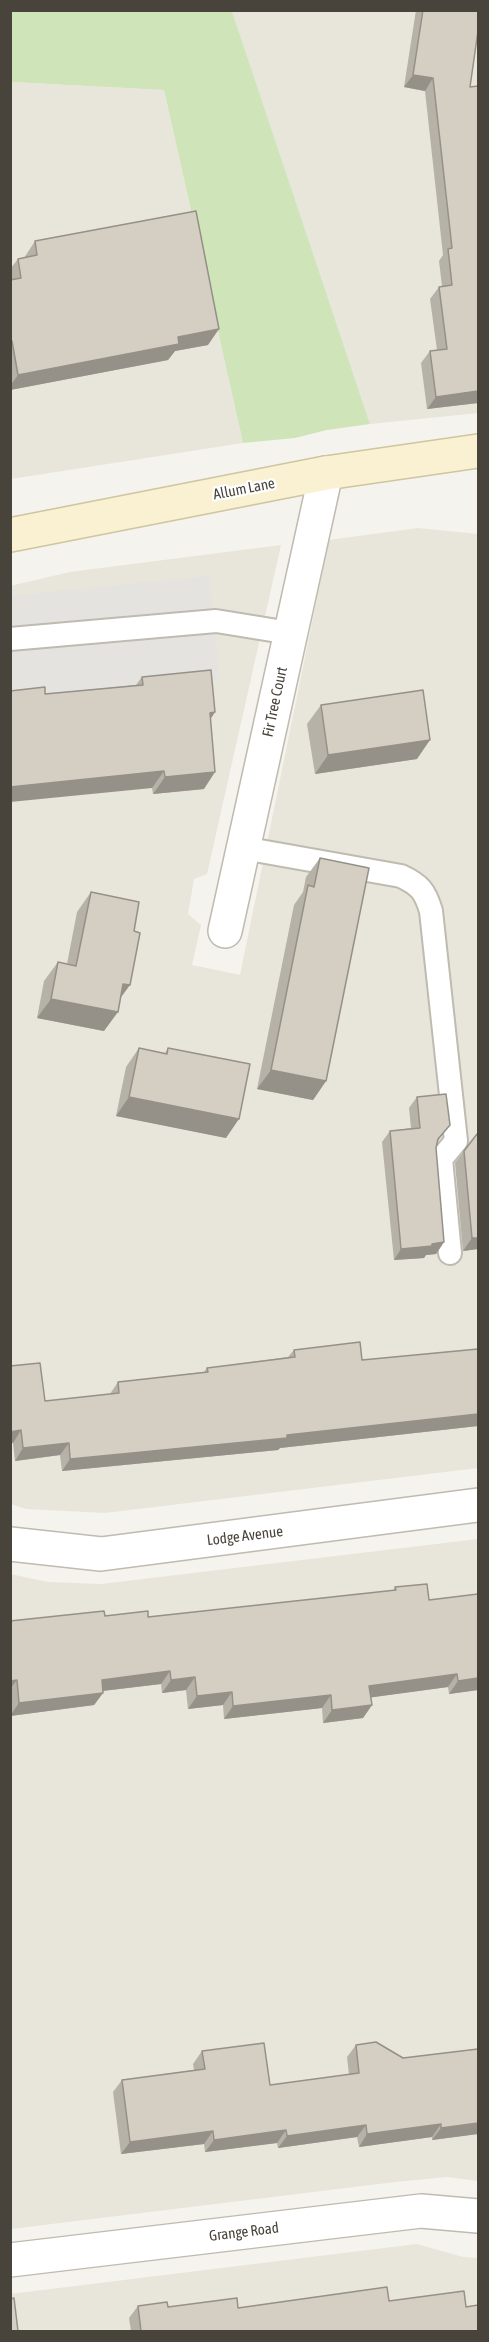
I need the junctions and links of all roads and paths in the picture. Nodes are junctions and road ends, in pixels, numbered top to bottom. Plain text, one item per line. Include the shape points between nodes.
1 (478, 451) edge
2 (326, 473) junction
3 (10, 535) edge
4 (290, 633) junction
5 (10, 639) edge
6 (243, 848) junction
7 (225, 931) dead end
8 (450, 1253) dead end
9 (478, 1505) edge
10 (10, 1544) edge
11 (478, 2217) edge
12 (10, 2260) edge

1 - 2 main road, Allum Lane
2 - 3 main road, Allum Lane
2 - 4 street, Fir Tree Court
4 - 5 lane via 216,621
4 - 6 street, Fir Tree Court
6 - 7 street, Fir Tree Court
6 - 8 lane via 401,876 426,895 456,1141 441,1159
9 - 10 street, Lodge Avenue via 101,1554
11 - 12 street, Grange Road via 421,2211

